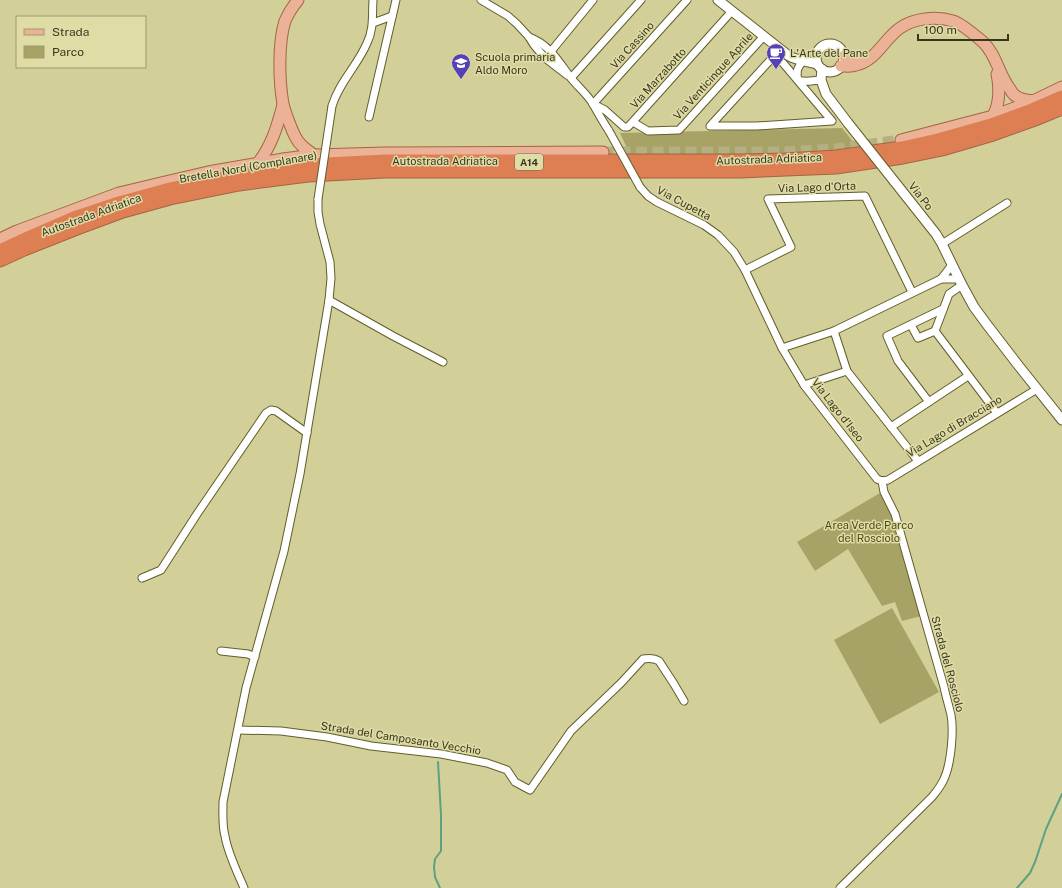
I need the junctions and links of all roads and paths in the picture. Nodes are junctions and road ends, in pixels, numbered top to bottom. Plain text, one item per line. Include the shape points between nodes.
1 (298, 0) edge
2 (396, 0) edge
3 (481, 0) edge
4 (583, 0) edge
5 (641, 0) edge
6 (687, 0) edge
7 (718, 0) edge
8 (372, 1) edge
9 (591, 2) edge
10 (732, 11) junction
11 (392, 16) junction
12 (373, 23) junction
13 (764, 36) junction
14 (529, 37) junction
15 (551, 51) junction
16 (817, 52) junction
17 (545, 58) junction
18 (803, 61) junction
19 (996, 62) junction
20 (839, 65) junction
21 (820, 67) junction
22 (571, 78) junction
23 (798, 80) junction
24 (822, 84) junction
25 (1062, 87) edge
26 (1015, 96) junction
27 (1062, 97) edge
28 (998, 100) junction
29 (1033, 101) junction
30 (593, 104) junction
31 (283, 105) junction
32 (1062, 108) edge
33 (1011, 110) junction
34 (993, 116) junction
35 (369, 117) dead end
36 (633, 122) junction
37 (296, 138) junction
38 (272, 140) junction
39 (901, 140) tunnel mouth
40 (603, 152) tunnel mouth
41 (314, 155) junction
42 (283, 159) junction
43 (258, 163) junction
44 (1007, 203) dead end
45 (0, 239) edge
46 (942, 244) junction
47 (0, 251) edge
48 (0, 260) edge
49 (952, 265) junction
50 (745, 270) junction
51 (941, 279) junction
52 (960, 282) junction
53 (912, 292) junction
54 (329, 300) junction
55 (943, 309) junction
56 (911, 325) junction
57 (935, 330) junction
58 (834, 331) junction
59 (782, 348) junction
60 (443, 362) dead end
61 (847, 371) junction
62 (968, 376) junction
63 (804, 385) junction
64 (1036, 388) junction
65 (929, 402) junction
66 (997, 413) junction
67 (1062, 420) edge
68 (891, 427) junction
69 (307, 433) junction
70 (918, 461) junction
71 (882, 481) junction
72 (142, 578) dead end
73 (221, 651) dead end
74 (255, 657) junction
75 (684, 701) dead end
76 (238, 730) junction
77 (244, 888) edge
78 (840, 888) edge

1 - 31 main road via 286,20 281,40
2 - 11 street
3 - 14 street, Via Cupetta via 508,16
4 - 9 street
5 - 22 street
6 - 30 street, Via Cassino
7 - 10 street
8 - 12 street
9 - 15 street
10 - 13 street
10 - 36 street, Via Marzabotto
11 - 12 street
11 - 35 street
12 - 54 street, bridge via 368,42 332,106 318,199 320,224 330,262
13 - 18 street via 789,56
13 - 36 street, Via Venticinque Aprile via 679,130 648,130
14 - 15 street, Via Cupetta via 538,40
14 - 17 street, Via Cupetta
15 - 17 street
15 - 22 street, Via Cupetta
16 - 18 street
16 - 20 street via 822,46 838,46 841,50
16 - 21 street
17 - 22 street, Via Cupetta
18 - 21 street
18 - 23 street via 796,73
19 - 20 main road via 989,47 954,21 926,19 900,28 868,60 853,66
19 - 26 main road via 1006,84
19 - 28 main road
20 - 21 street via 825,71
20 - 24 street
21 - 24 street
22 - 30 street, Via Cupetta
23 - 23 street via 774,56 710,126 832,121
23 - 24 street via 817,80
24 - 46 street, Via Po, bridge via 826,94
25 - 29 main road
26 - 29 main road
26 - 33 main road
27 - 47 highway, Autostrada Adriatica / A14 via 991,125 938,140 836,157 740,161 385,161 308,165 238,175 170,188 119,202 74,218
28 - 33 main road
28 - 34 main road
29 - 33 main road
30 - 36 street, Via Marzabotto via 605,110 624,127
30 - 50 street, Via Cupetta, bridge via 640,187 648,196 718,235 734,252
31 - 37 main road
31 - 38 main road
32 - 48 highway, Autostrada Adriatica / A14 via 993,134 942,149 836,168 740,171 385,171 308,175 239,184 170,198 123,211
33 - 34 main road
34 - 39 main road
37 - 41 main road
37 - 42 main road via 293,149
38 - 42 main road via 275,150
38 - 43 main road
40 - 41 main road, Bretella Nord (Complanare)
41 - 42 main road, Bretella Nord (Complanare)
42 - 43 main road, Bretella Nord (Complanare)
43 - 45 main road, Bretella Nord (Complanare) via 208,172 119,194
44 - 46 street
46 - 49 street, Via Po
49 - 51 street
49 - 52 street, Via Po
50 - 53 street, Via Lago d'Orta via 791,247 768,199 865,196
50 - 59 street, Via Cupetta
51 - 52 street
51 - 53 street
52 - 55 street via 949,294
52 - 64 street, Via Po via 974,307
53 - 58 street
54 - 60 street
54 - 69 street
55 - 56 street
55 - 57 street
56 - 57 street via 918,338
56 - 65 street via 887,336 898,360
57 - 62 street
58 - 59 street
58 - 61 street
59 - 63 street, Via Lago d'Iseo
61 - 63 street
61 - 68 street
62 - 65 street
62 - 66 street
63 - 71 street, Via Lago d'Iseo via 877,479
64 - 66 street, Via Lago di Bracciano
64 - 67 street, Via Po
65 - 68 street
66 - 70 street, Via Lago di Bracciano
68 - 70 street
69 - 72 street via 276,411 266,413 161,570
69 - 74 street via 284,551
70 - 71 street, Via Lago di Bracciano via 888,480
71 - 78 street, Strada del Rosciolo via 884,492 895,514 944,688 951,716 952,735 945,778 940,788
73 - 74 street
74 - 76 street
75 - 76 street, Strada del Camposanto Vecchio via 659,661 643,659 571,731 530,790 515,782 507,770 487,763 327,737 281,731
76 - 77 street via 224,794 222,818 224,835

